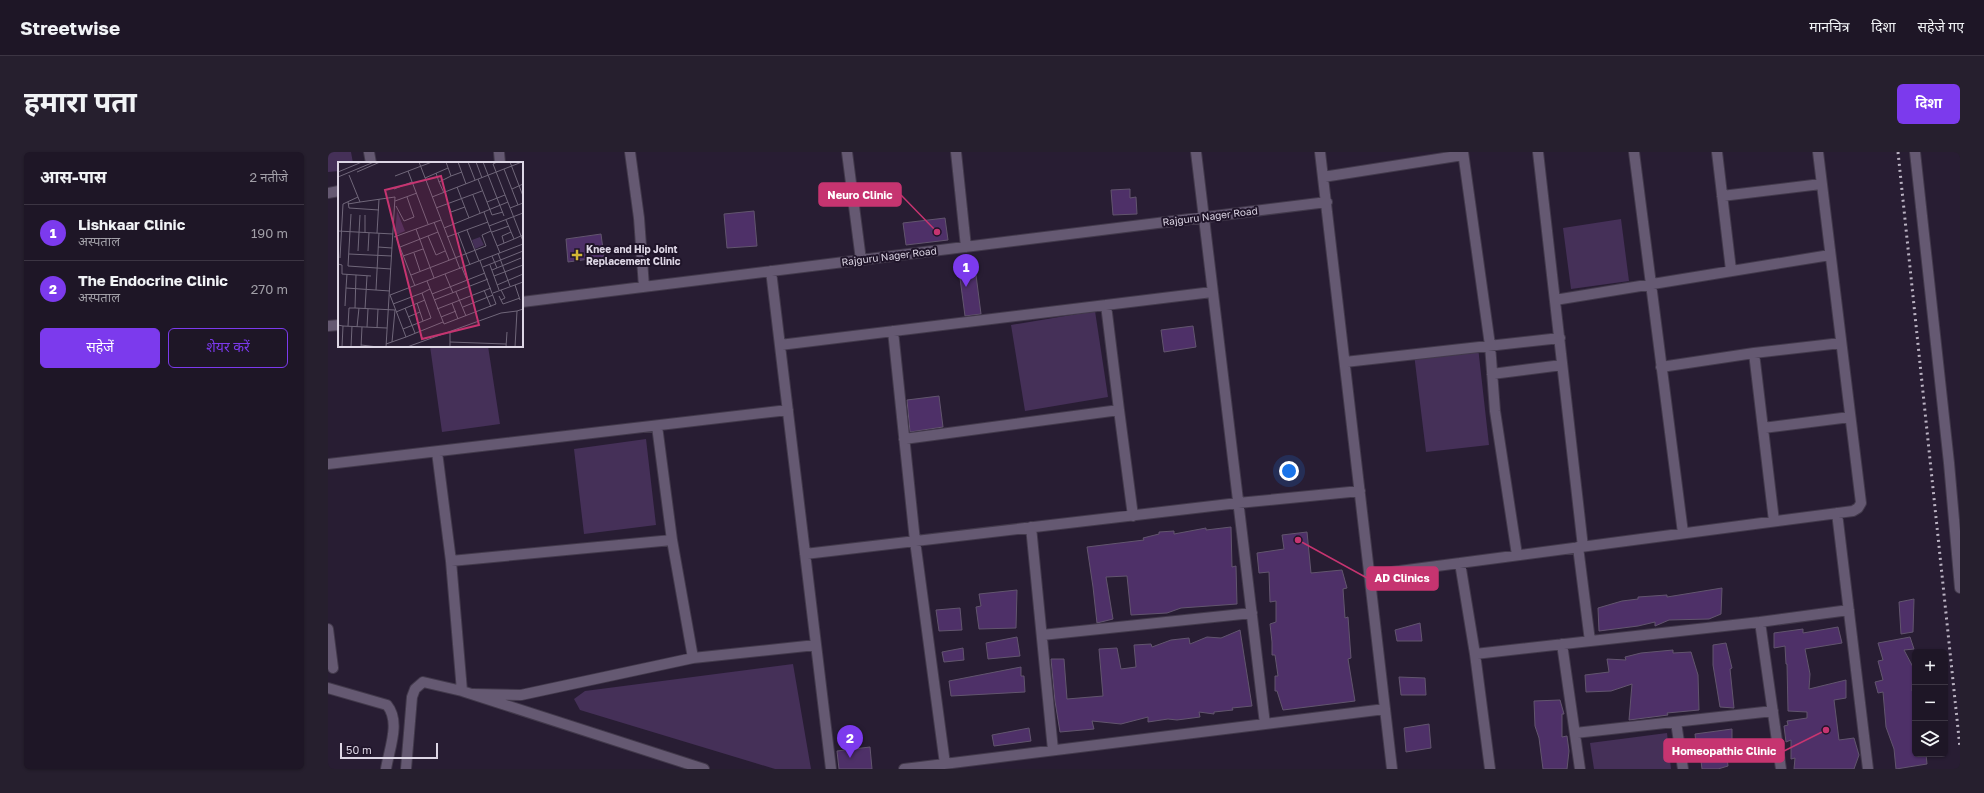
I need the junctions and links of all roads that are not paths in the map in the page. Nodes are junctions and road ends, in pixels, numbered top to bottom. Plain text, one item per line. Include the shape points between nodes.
1 (369, 152) edge
2 (499, 152) edge
3 (630, 152) edge
4 (847, 152) edge
5 (956, 152) edge
6 (1196, 152) edge
7 (1320, 152) edge
8 (1538, 152) edge
9 (1634, 152) edge
10 (1717, 152) edge
11 (1818, 152) edge
12 (1915, 152) edge
13 (1463, 153) edge
14 (371, 162) edge
15 (500, 162) edge
16 (1323, 178) junction
17 (1821, 184) junction
18 (338, 191) edge
19 (328, 193) edge
20 (1722, 196) junction
21 (1327, 202) junction
22 (1203, 217) junction
23 (966, 247) junction
24 (1830, 254) junction
25 (861, 260) junction
26 (1731, 270) junction
27 (771, 271) junction
28 (1651, 283) junction
29 (644, 287) junction
30 (1212, 292) junction
31 (1555, 300) junction
32 (523, 302) edge
33 (1106, 305) junction
34 (338, 325) edge
35 (328, 326) edge
36 (893, 331) junction
37 (1560, 338) junction
38 (1841, 343) junction
39 (780, 345) junction
40 (1490, 345) junction
41 (1754, 353) junction
42 (1345, 362) junction
43 (1562, 365) junction
44 (1661, 367) junction
45 (1492, 374) junction
46 (788, 410) junction
47 (1119, 410) junction
48 (1850, 418) junction
49 (658, 426) junction
50 (1763, 428) junction
51 (904, 439) junction
52 (437, 452) junction
53 (1949, 463) junction
54 (328, 464) edge
55 (1960, 466) edge
56 (1360, 491) junction
57 (1238, 503) junction
58 (1837, 513) junction
59 (1133, 516) junction
60 (1774, 521) junction
61 (1030, 528) junction
62 (1683, 533) junction
63 (672, 540) junction
64 (914, 541) junction
65 (1580, 547) junction
66 (805, 554) junction
67 (1517, 555) junction
68 (452, 561) junction
69 (1460, 563) junction
70 (1369, 575) junction
71 (1960, 588) edge
72 (1849, 610) junction
73 (1252, 613) junction
74 (1760, 622) junction
75 (328, 629) edge
76 (1042, 636) junction
77 (1590, 641) junction
78 (1562, 644) junction
79 (816, 645) junction
80 (1475, 654) junction
81 (693, 658) junction
82 (333, 668) dead end
83 (328, 688) edge
84 (462, 691) junction
85 (473, 694) junction
86 (1385, 709) junction
87 (1773, 711) junction
88 (1676, 722) junction
89 (1265, 724) junction
90 (1575, 733) junction
91 (1053, 750) junction
92 (945, 764) junction
93 (386, 769) edge
94 (406, 769) edge
95 (704, 769) edge
96 (831, 769) edge
97 (904, 769) edge
98 (1392, 769) edge
99 (1490, 769) edge
100 (1580, 769) edge
101 (1683, 769) edge
102 (1781, 769) edge
103 (1868, 769) edge

1 - 14 street
2 - 15 street
3 - 29 street via 639,218
4 - 25 street
5 - 23 street
6 - 22 street
7 - 16 street
8 - 31 street
9 - 28 street
10 - 20 street
11 - 17 street
12 - 53 street
13 - 16 street
13 - 40 street
16 - 21 street
17 - 20 street
17 - 24 street
18 - 19 street
20 - 26 street
21 - 22 street, Rajguru Nager Road
21 - 42 street
22 - 23 street, Rajguru Nager Road
22 - 30 street
23 - 25 street, Rajguru Nager Road
24 - 26 street
24 - 38 street
25 - 27 street, Rajguru Nager Road
26 - 28 street
27 - 29 street, Rajguru Nager Road
27 - 39 street
28 - 31 street
28 - 44 street
29 - 32 street, Rajguru Nager Road
30 - 33 street
30 - 57 street
31 - 37 street
33 - 36 street
33 - 47 street
34 - 35 street
36 - 39 street
36 - 51 street
37 - 40 street
37 - 43 street
38 - 41 street
38 - 48 street
39 - 46 street
40 - 42 street
40 - 45 street
41 - 44 street
41 - 50 street
42 - 56 street
43 - 45 street
43 - 65 street
44 - 62 street
45 - 67 street via 1495,412
46 - 49 street
46 - 66 street
47 - 51 street
47 - 59 street
48 - 50 street
48 - 58 street via 1861,503 1853,511
49 - 52 street
49 - 63 street
50 - 60 street
51 - 64 street
52 - 54 street
52 - 68 street
53 - 55 street
53 - 71 street
56 - 57 street
56 - 70 street
57 - 59 street
57 - 73 street
58 - 60 street
58 - 72 street
59 - 61 street
60 - 62 street
61 - 64 street
61 - 76 street
62 - 65 street
63 - 68 street
63 - 81 street
64 - 66 street
64 - 92 street
65 - 67 street
65 - 77 street
66 - 79 street
67 - 69 street
68 - 84 street
69 - 70 street
69 - 80 street
70 - 86 street
72 - 74 street
72 - 103 street
73 - 76 street
73 - 89 street
74 - 77 street
74 - 87 street
75 - 82 street
76 - 91 street
77 - 78 street
78 - 80 street
78 - 90 street
79 - 81 street
79 - 96 street
80 - 99 street
81 - 85 street via 521,695
83 - 93 street via 387,705 391,710 394,727
84 - 85 street
84 - 94 street via 423,682 415,689 412,696
85 - 95 street
86 - 89 street
86 - 98 street
87 - 88 street
87 - 102 street
88 - 90 street
88 - 101 street
89 - 91 street
90 - 100 street
91 - 92 street
92 - 97 street

